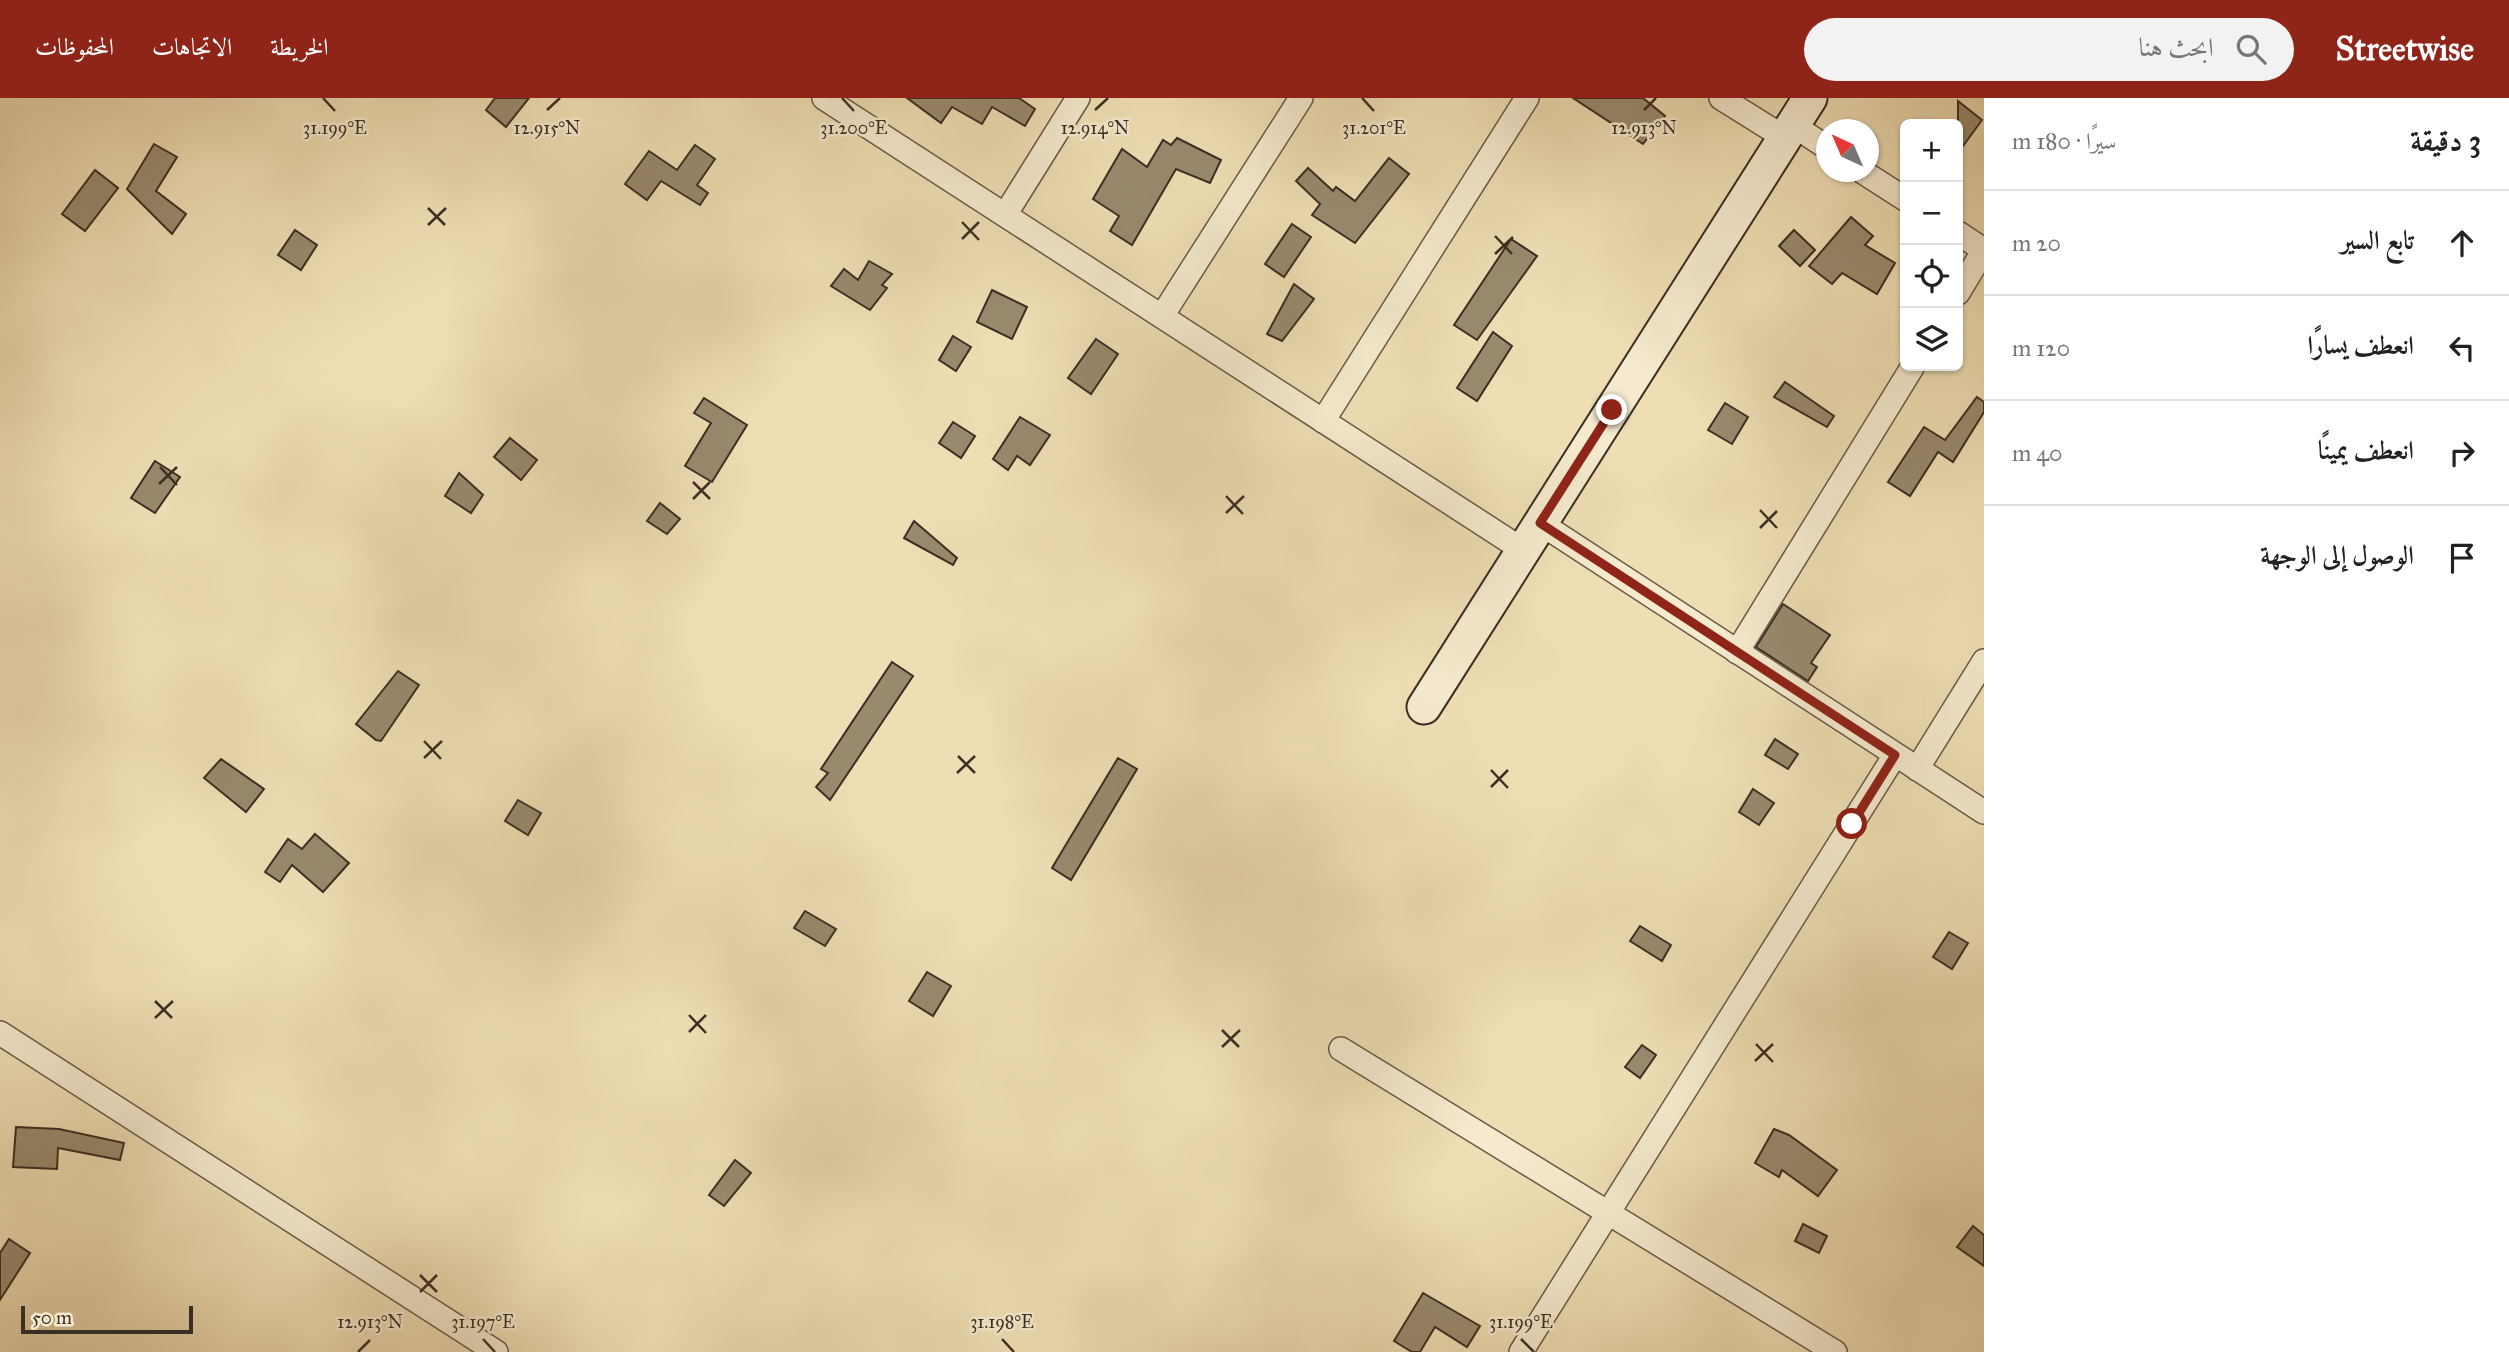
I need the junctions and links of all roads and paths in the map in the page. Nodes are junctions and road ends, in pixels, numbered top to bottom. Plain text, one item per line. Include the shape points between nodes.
1 (1078, 98) edge
2 (1301, 98) edge
3 (1527, 98) edge
4 (1721, 98) edge
5 (838, 102) edge
6 (1796, 120) edge
7 (1816, 139) edge
8 (1879, 182) edge
9 (1900, 196) edge
10 (1005, 215) junction
11 (1963, 236) edge
12 (1984, 250) edge
13 (1963, 285) edge
14 (1162, 316) junction
15 (1910, 371) edge
16 (1323, 421) junction
17 (1531, 536) junction
18 (1737, 652) junction
19 (1984, 661) edge
20 (1424, 707) dead end
21 (1895, 755) junction
22 (1917, 769) junction
23 (1984, 812) edge
24 (0, 1033) edge
25 (1341, 1049) dead end
26 (1609, 1213) junction
27 (496, 1352) edge
28 (1521, 1352) edge
29 (1835, 1352) edge

1 - 10 street
2 - 14 street
3 - 16 street
4 - 6 street
5 - 10 street
6 - 7 street
6 - 17 street
8 - 9 street
10 - 14 street
11 - 12 street
12 - 13 street
14 - 16 street
15 - 18 street
16 - 17 street
17 - 18 street
17 - 20 street
18 - 21 street
19 - 22 street
21 - 22 street
21 - 26 street
22 - 23 street
24 - 27 street
25 - 26 street
26 - 28 street
26 - 29 street

